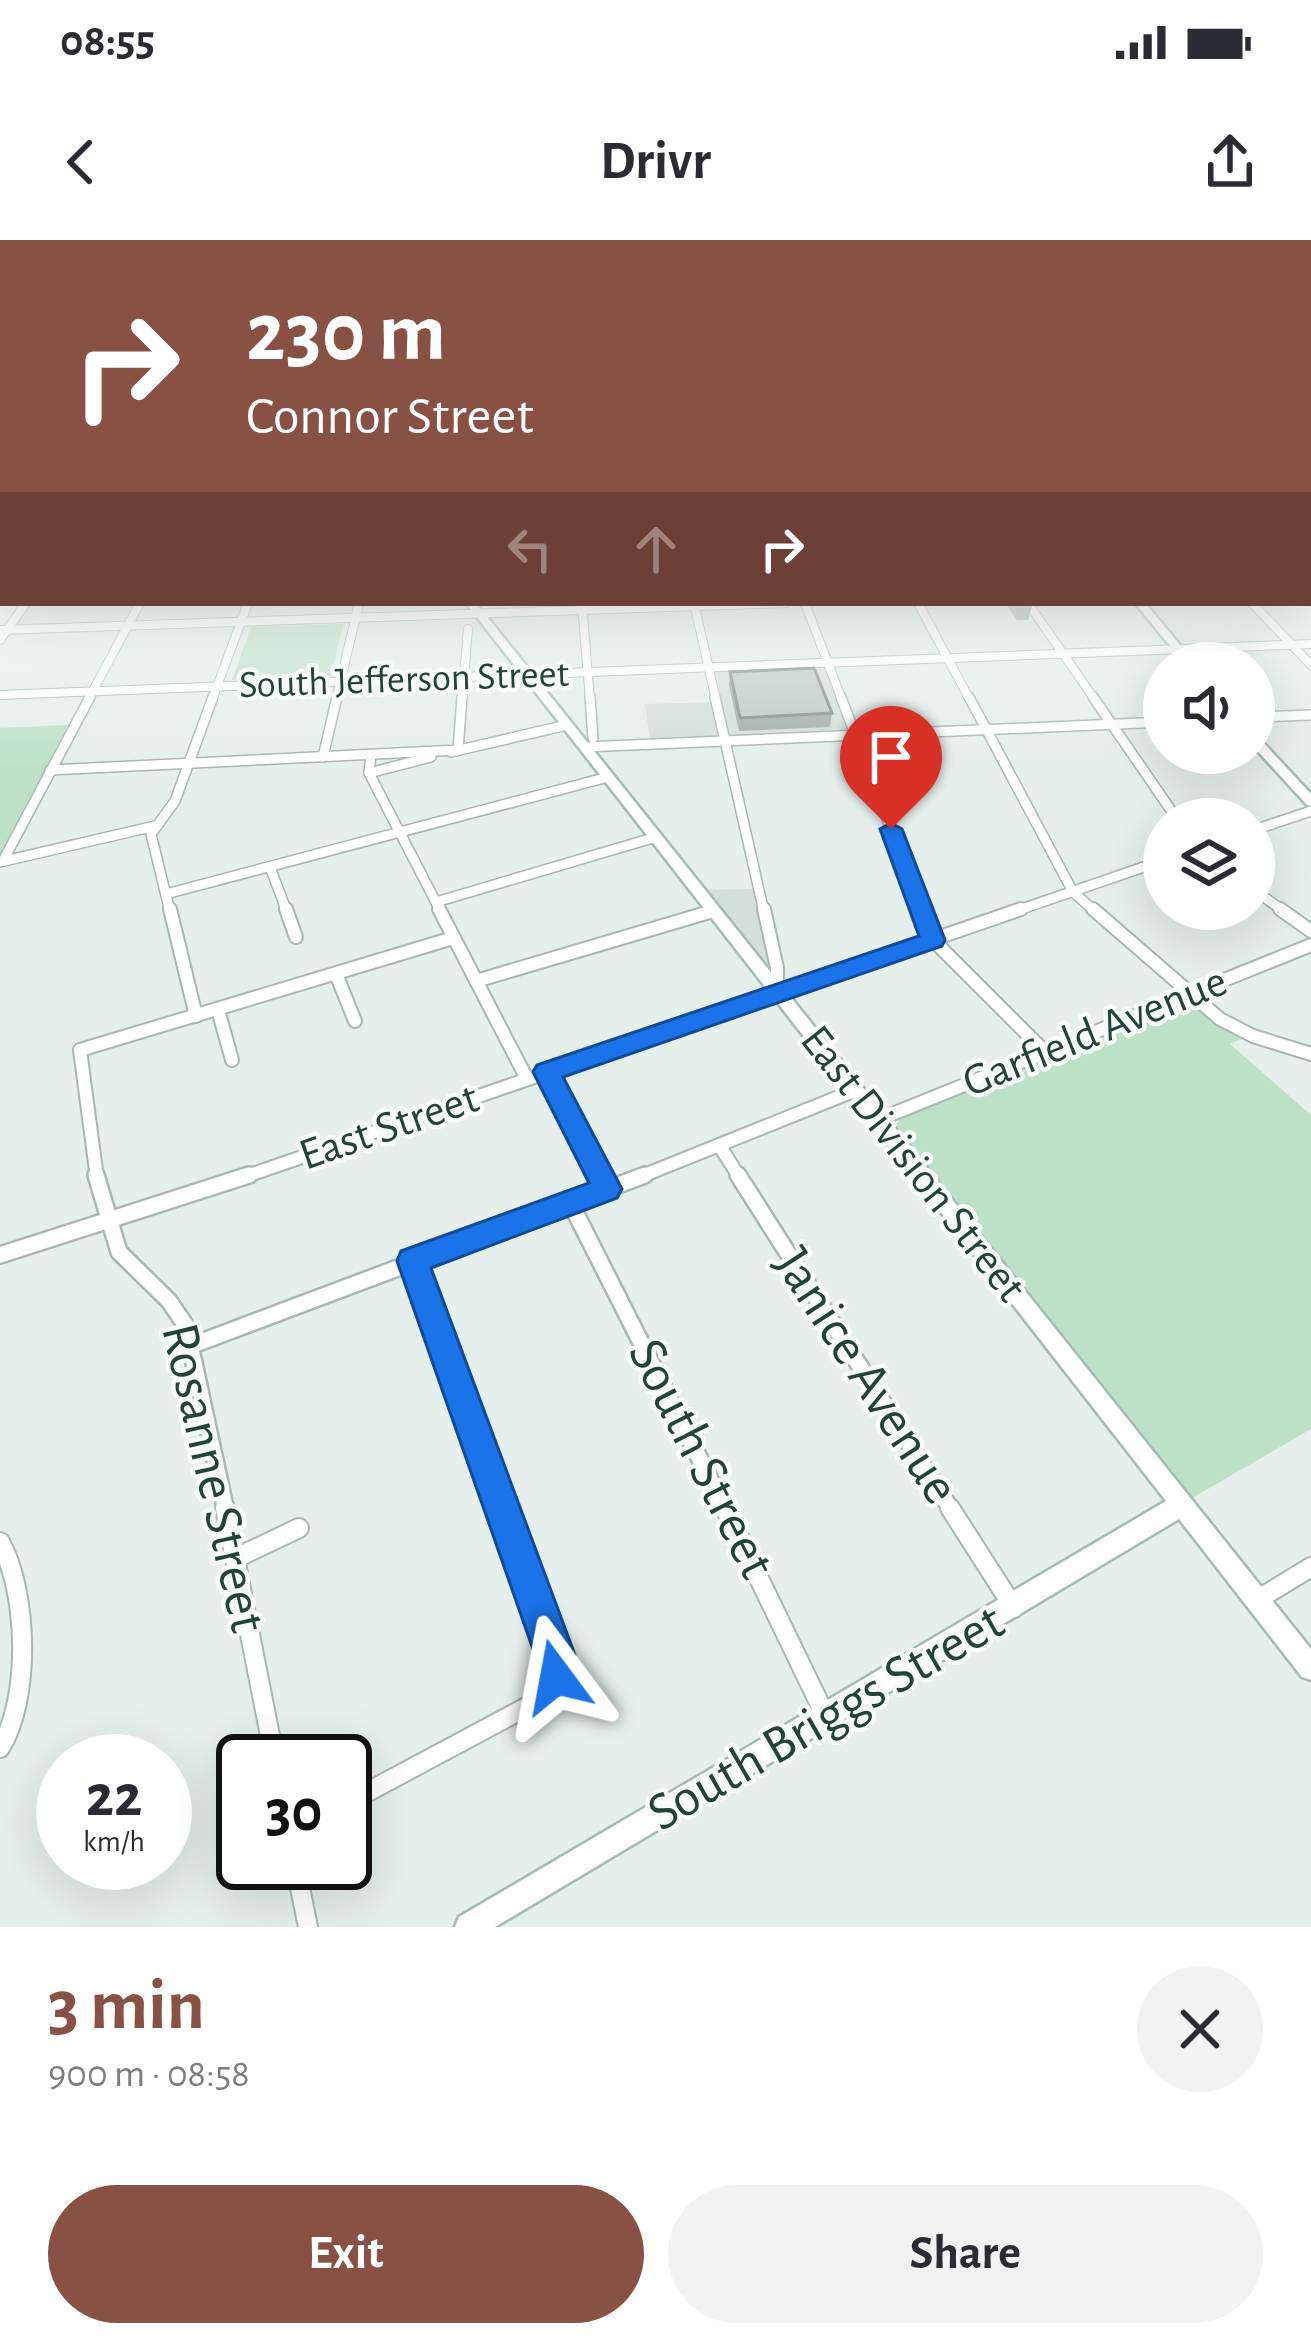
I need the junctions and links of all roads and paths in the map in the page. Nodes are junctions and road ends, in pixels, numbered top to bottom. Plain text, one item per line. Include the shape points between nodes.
1 (475, 608) edge
2 (136, 609) edge
3 (246, 609) edge
4 (358, 609) edge
5 (466, 609) edge
6 (582, 609) edge
7 (696, 609) edge
8 (807, 609) edge
9 (921, 609) edge
10 (1032, 609) edge
11 (1145, 609) edge
12 (1257, 609) edge
13 (356, 618) junction
14 (241, 622) junction
15 (124, 626) junction
16 (468, 629) dead end
17 (3, 630) edge
18 (0, 640) edge
19 (1172, 642) edge
20 (1311, 644) edge
21 (1292, 645) junction
22 (1275, 646) edge
23 (1143, 652) edge
24 (1063, 655) junction
25 (947, 659) junction
26 (827, 663) junction
27 (1311, 665) edge
28 (710, 668) junction
29 (587, 673) junction
30 (530, 676) junction
31 (463, 677) junction
32 (340, 682) junction
33 (216, 687) junction
34 (91, 691) junction
35 (0, 694) edge
36 (1311, 716) edge
37 (1275, 717) edge
38 (1143, 723) edge
39 (1111, 724) junction
40 (567, 725) junction
41 (986, 730) junction
42 (855, 734) junction
43 (728, 739) junction
44 (589, 742) junction
45 (458, 750) junction
46 (370, 754) junction
47 (323, 757) junction
48 (189, 762) junction
49 (1275, 765) edge
50 (50, 770) junction
51 (369, 773) junction
52 (608, 777) junction
53 (1162, 798) edge
54 (1311, 807) edge
55 (1275, 822) edge
56 (155, 826) junction
57 (400, 832) junction
58 (656, 837) junction
59 (2, 861) edge
60 (270, 867) junction
61 (1143, 867) edge
62 (1073, 892) junction
63 (166, 894) junction
64 (436, 902) junction
65 (1275, 905) edge
66 (713, 910) junction
67 (1311, 932) edge
68 (296, 937) dead end
69 (453, 938) junction
70 (933, 940) junction
71 (1311, 946) edge
72 (336, 974) junction
73 (476, 981) junction
74 (777, 992) junction
75 (1190, 994) junction
76 (218, 1010) junction
77 (196, 1016) junction
78 (356, 1022) dead end
79 (1046, 1053) junction
80 (1311, 1054) edge
81 (232, 1060) dead end
82 (547, 1072) junction
83 (527, 1079) junction
84 (856, 1090) junction
85 (880, 1119) junction
86 (718, 1144) junction
87 (607, 1189) junction
88 (571, 1204) junction
89 (107, 1220) junction
90 (0, 1255) edge
91 (412, 1261) junction
92 (194, 1345) junction
93 (1181, 1505) junction
94 (299, 1528) dead end
95 (0, 1543) edge
96 (236, 1558) junction
97 (1311, 1568) edge
98 (1257, 1600) junction
99 (1014, 1608) junction
100 (1311, 1668) edge
101 (826, 1717) junction
102 (270, 1734) edge
103 (2, 1746) edge
104 (372, 1790) edge
105 (301, 1890) edge
106 (308, 1927) edge
107 (469, 1927) edge

1 - 30 street, East Division Street
2 - 15 street
3 - 14 street
4 - 13 street
5 - 13 street
6 - 29 street
7 - 28 street
8 - 26 street
9 - 25 street
10 - 24 street
11 - 19 street
12 - 21 street
13 - 14 street
13 - 32 street
14 - 15 street
14 - 33 street
15 - 17 street
15 - 34 street
16 - 31 street
17 - 18 street
20 - 21 street, South Jefferson Street
21 - 22 street, South Jefferson Street
21 - 27 street
23 - 24 street, South Jefferson Street
24 - 25 street, South Jefferson Street
24 - 39 street
25 - 26 street, South Jefferson Street
25 - 41 street
26 - 28 street, South Jefferson Street
26 - 42 street
28 - 29 street, South Jefferson Street
28 - 43 street
29 - 30 street, South Jefferson Street
29 - 44 street
30 - 31 street, South Jefferson Street
30 - 40 street, East Division Street
31 - 32 street, South Jefferson Street
31 - 45 street
32 - 33 street, South Jefferson Street
32 - 47 street
33 - 34 street, South Jefferson Street
33 - 48 street
34 - 35 street, South Jefferson Street
34 - 50 street
36 - 37 street
38 - 39 street
39 - 41 street
39 - 53 street
40 - 44 street, East Division Street
40 - 45 street
41 - 42 street
41 - 62 street
42 - 43 street
42 - 70 street
43 - 44 street
43 - 74 street
44 - 52 street, East Division Street
45 - 46 street
45 - 51 street
46 - 47 street
46 - 51 street
47 - 48 street
48 - 50 street
48 - 56 street
49 - 54 street
50 - 59 street
51 - 57 street
52 - 57 street
52 - 58 street, East Division Street
54 - 55 street
56 - 59 street
56 - 63 street
57 - 60 street
57 - 64 street
58 - 64 street
58 - 66 street, East Division Street
60 - 63 street
60 - 68 street
61 - 62 street, East Street
62 - 70 street, East Street
62 - 75 street
63 - 77 street
64 - 69 street
65 - 67 street
66 - 73 street
66 - 74 street, East Division Street
69 - 72 street
69 - 73 street
70 - 74 street, East Street
70 - 79 street
71 - 75 street, Garfield Avenue
72 - 76 street
72 - 78 street
73 - 83 street
74 - 82 street, East Street
74 - 84 street, East Division Street
75 - 79 street, Garfield Avenue
75 - 80 street via 1233,1026
76 - 77 street
76 - 81 street
77 - 89 street via 80,1050
79 - 85 street, Garfield Avenue
82 - 83 street, East Street
82 - 87 street
83 - 89 street, East Street
84 - 85 street, East Division Street
84 - 86 street
85 - 93 street, East Division Street
86 - 87 street
86 - 99 street, Janice Avenue
87 - 88 street
88 - 91 street
88 - 101 street, South Street
89 - 90 street, East Street
89 - 92 street, Rosanne Street via 123,1258 176,1306
91 - 92 street
91 - 104 street via 555,1655 556,1677 549,1695
92 - 96 street, Rosanne Street
93 - 98 street, East Division Street
93 - 99 street, South Briggs Street
94 - 96 street
95 - 103 street via 11,1561 21,1691
96 - 102 street, Rosanne Street
97 - 98 street
98 - 100 street, East Division Street
99 - 101 street, South Briggs Street
101 - 107 street, South Briggs Street
105 - 106 street

